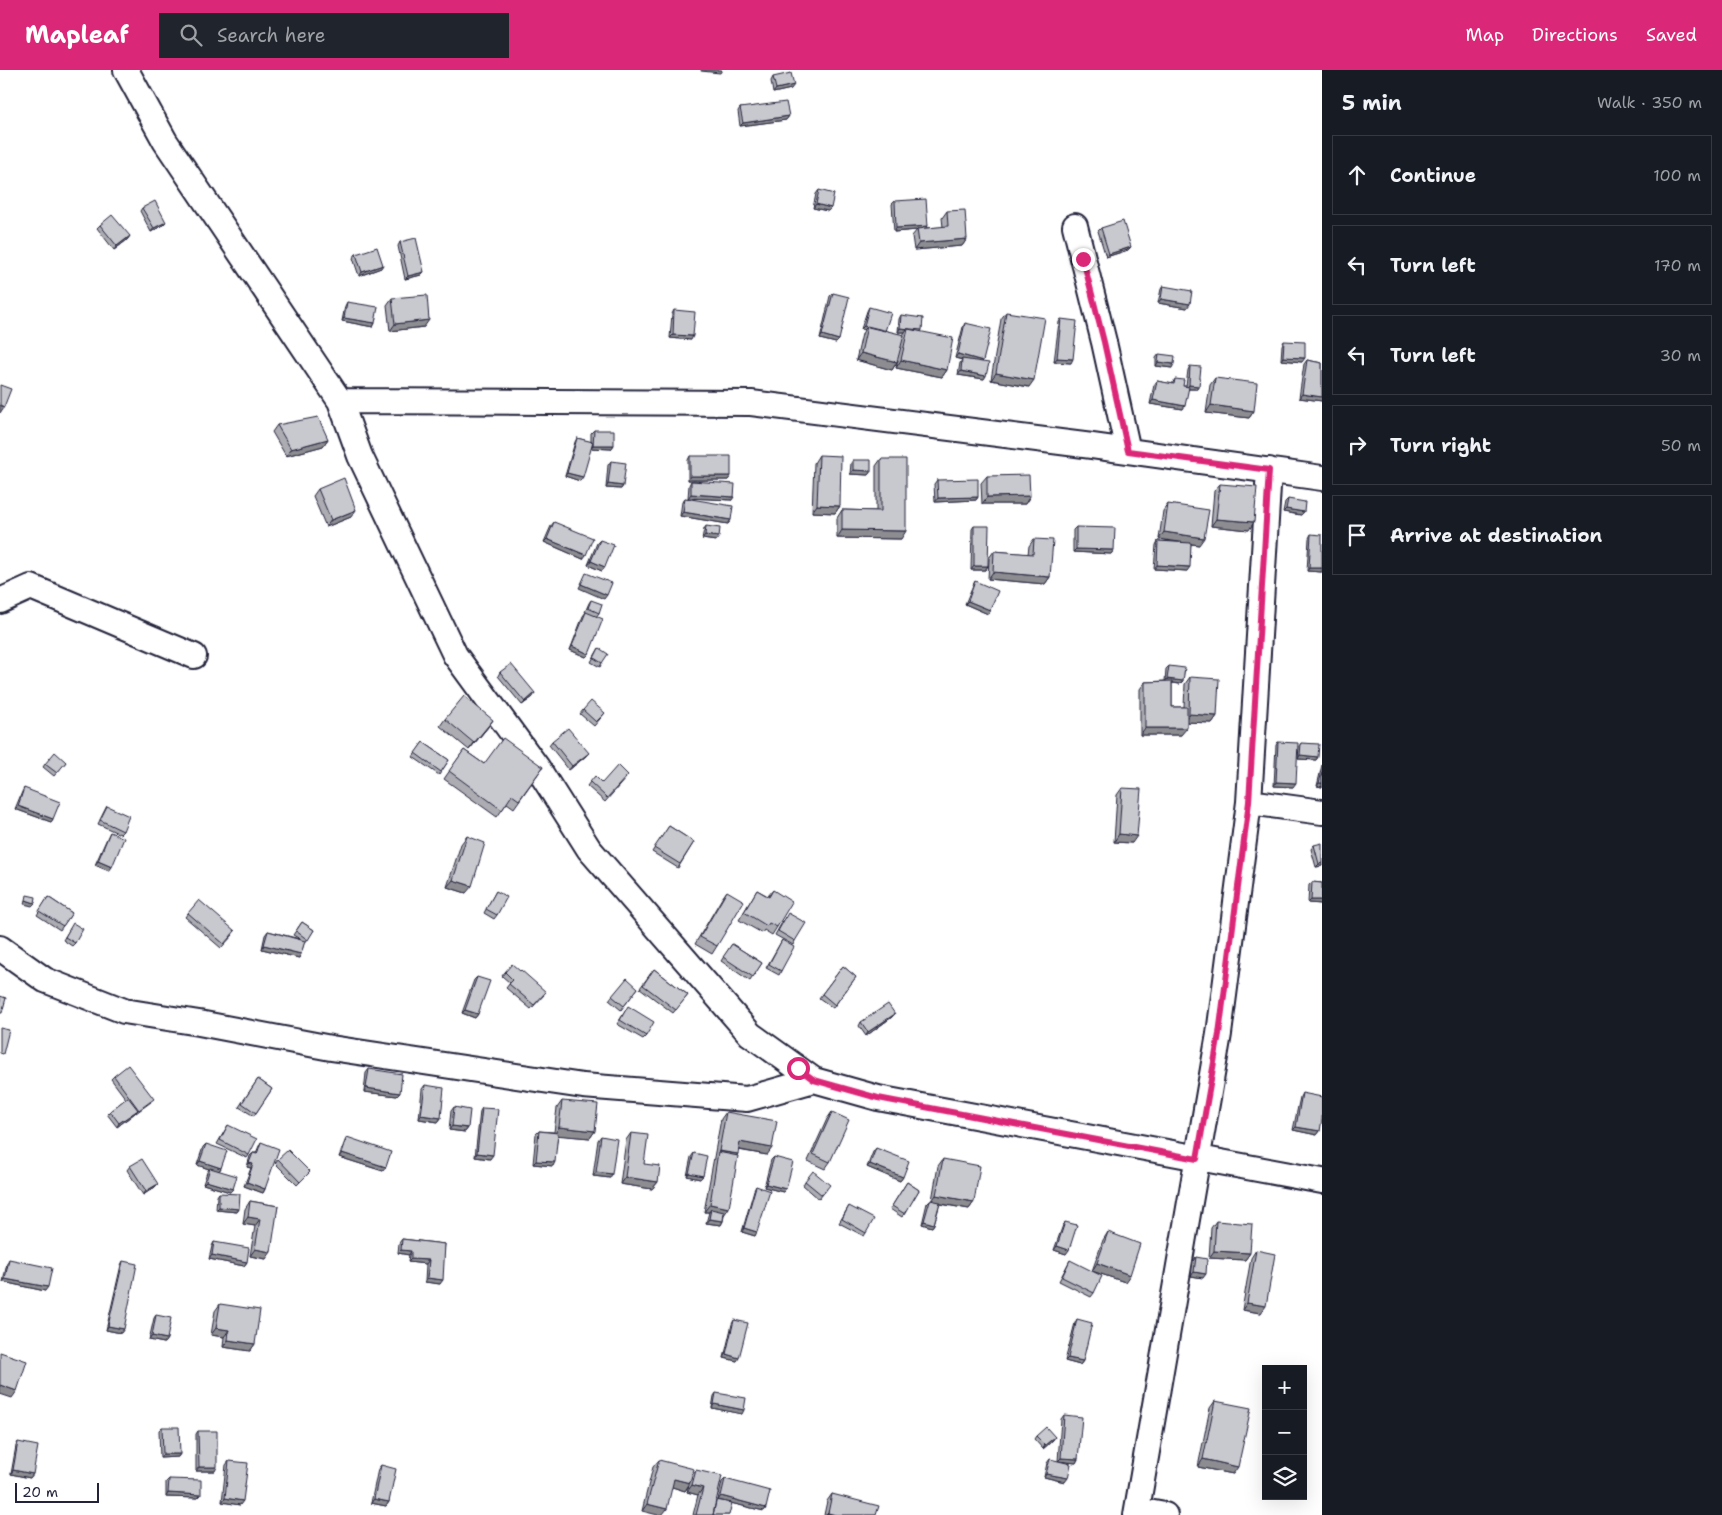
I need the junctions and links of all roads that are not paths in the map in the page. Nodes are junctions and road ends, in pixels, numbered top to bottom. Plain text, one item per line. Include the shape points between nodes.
1 (126, 70) edge
2 (1075, 226) dead end
3 (340, 401) junction
4 (1128, 451) junction
5 (1269, 470) junction
6 (1322, 478) edge
7 (0, 601) edge
8 (194, 656) dead end
9 (1249, 802) junction
10 (1322, 812) edge
11 (0, 948) edge
12 (814, 1080) junction
13 (1197, 1159) junction
14 (1322, 1181) edge
15 (1137, 1512) edge
16 (1165, 1515) edge

1 - 3 street via 165,141
2 - 4 street
3 - 4 street via 752,403
3 - 12 street via 360,456 455,655 537,767 588,849 750,1034
4 - 5 street
5 - 6 street
5 - 9 street
7 - 8 street via 31,587
9 - 10 street
9 - 13 street via 1219,1034
11 - 12 street via 45,980 124,1011 331,1048 583,1086 746,1099
12 - 13 street via 878,1098
13 - 14 street
13 - 15 street
15 - 16 street

